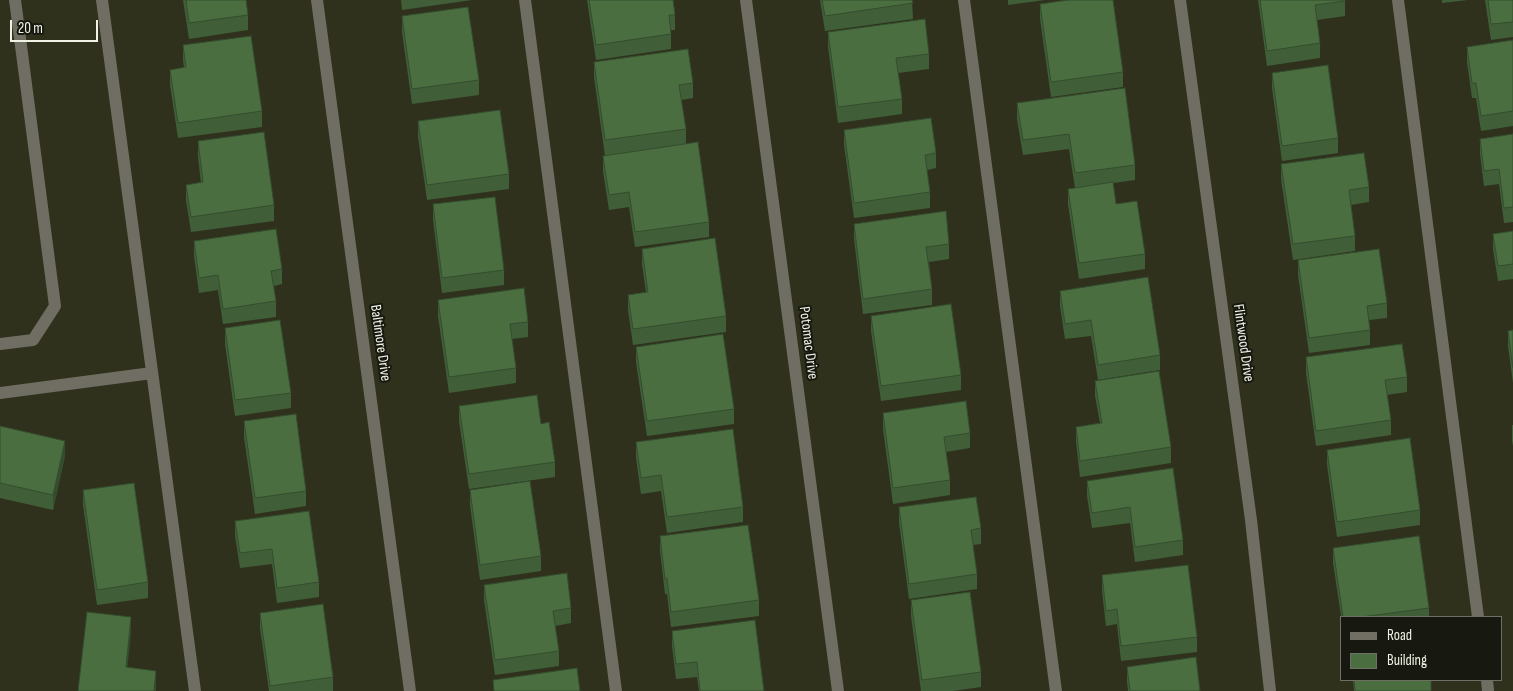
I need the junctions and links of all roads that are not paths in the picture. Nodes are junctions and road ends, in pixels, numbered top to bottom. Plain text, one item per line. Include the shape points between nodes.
1 (15, 0) edge
2 (102, 0) edge
3 (318, 0) edge
4 (525, 0) edge
5 (746, 0) edge
6 (964, 0) edge
7 (1180, 0) edge
8 (1398, 0) edge
9 (0, 344) edge
10 (152, 373) junction
11 (0, 393) edge
12 (1478, 616) edge
13 (195, 691) edge
14 (410, 691) edge
15 (616, 691) edge
16 (838, 691) edge
17 (1056, 691) edge
18 (1270, 691) edge

1 - 9 street via 55,306 33,340
2 - 10 street
3 - 14 street, Baltimore Drive
4 - 15 street
5 - 16 street, Potomac Drive
6 - 17 street
7 - 18 street, Flintwood Drive via 1250,511
8 - 12 street
10 - 11 street
10 - 13 street

